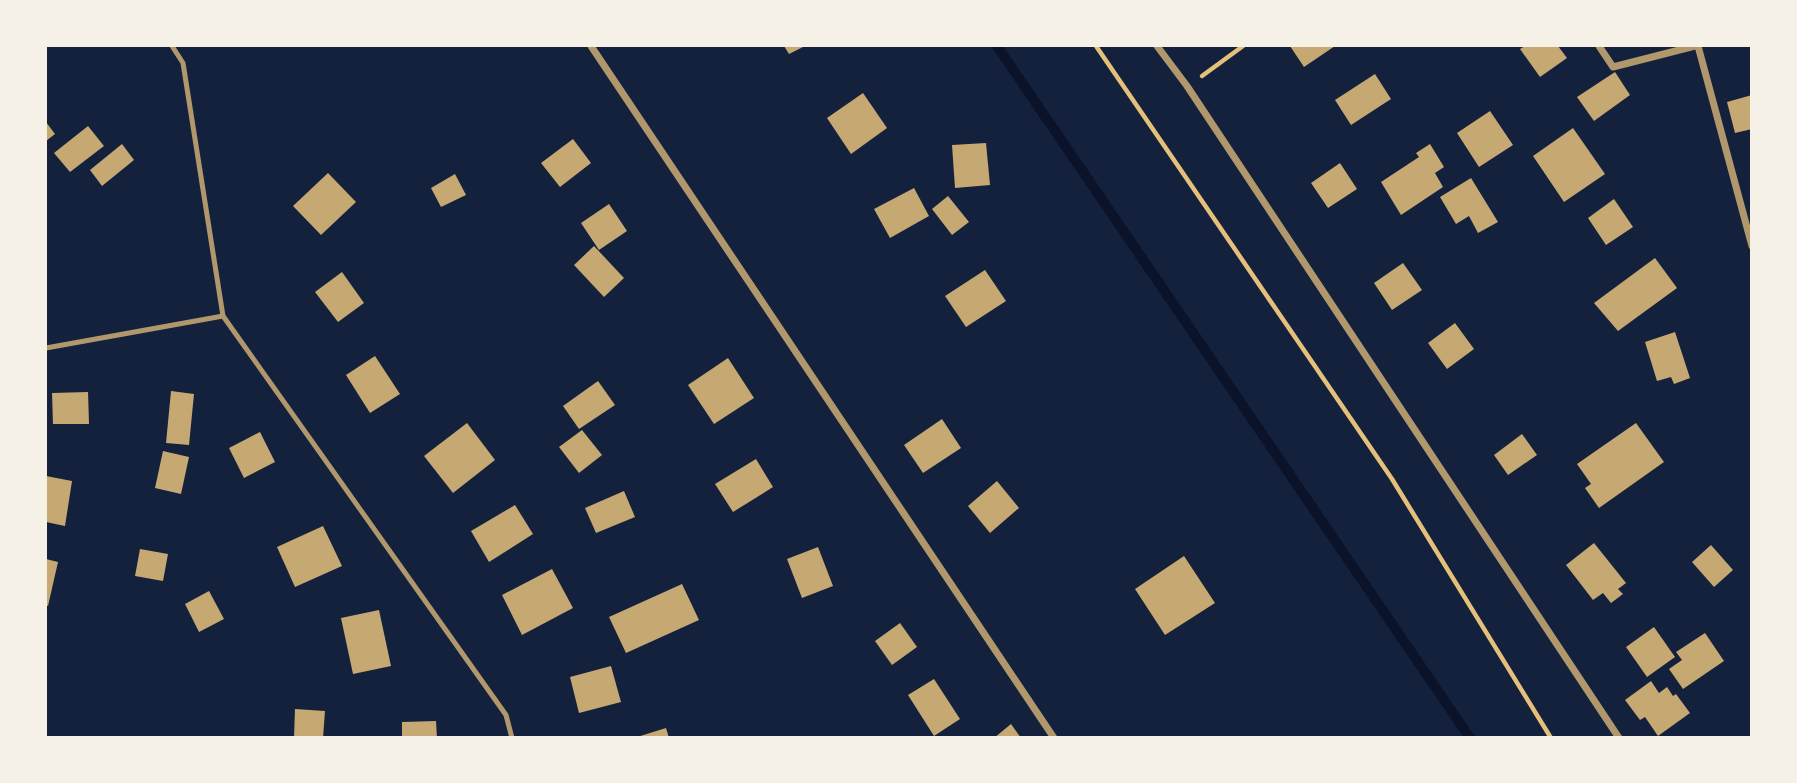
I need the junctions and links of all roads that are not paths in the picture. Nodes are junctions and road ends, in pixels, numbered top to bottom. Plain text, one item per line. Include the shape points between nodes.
1 (172, 46) edge
2 (591, 46) edge
3 (1157, 46) edge
4 (1599, 46) edge
5 (1697, 46) edge
6 (1752, 246) edge
7 (223, 316) junction
8 (46, 348) edge
9 (512, 737) edge
10 (1054, 737) edge
11 (1619, 737) edge

1 - 7 lane via 183,62
2 - 10 street
3 - 11 street
4 - 5 street via 1613,67
5 - 6 street
7 - 8 lane
7 - 9 lane via 506,715

